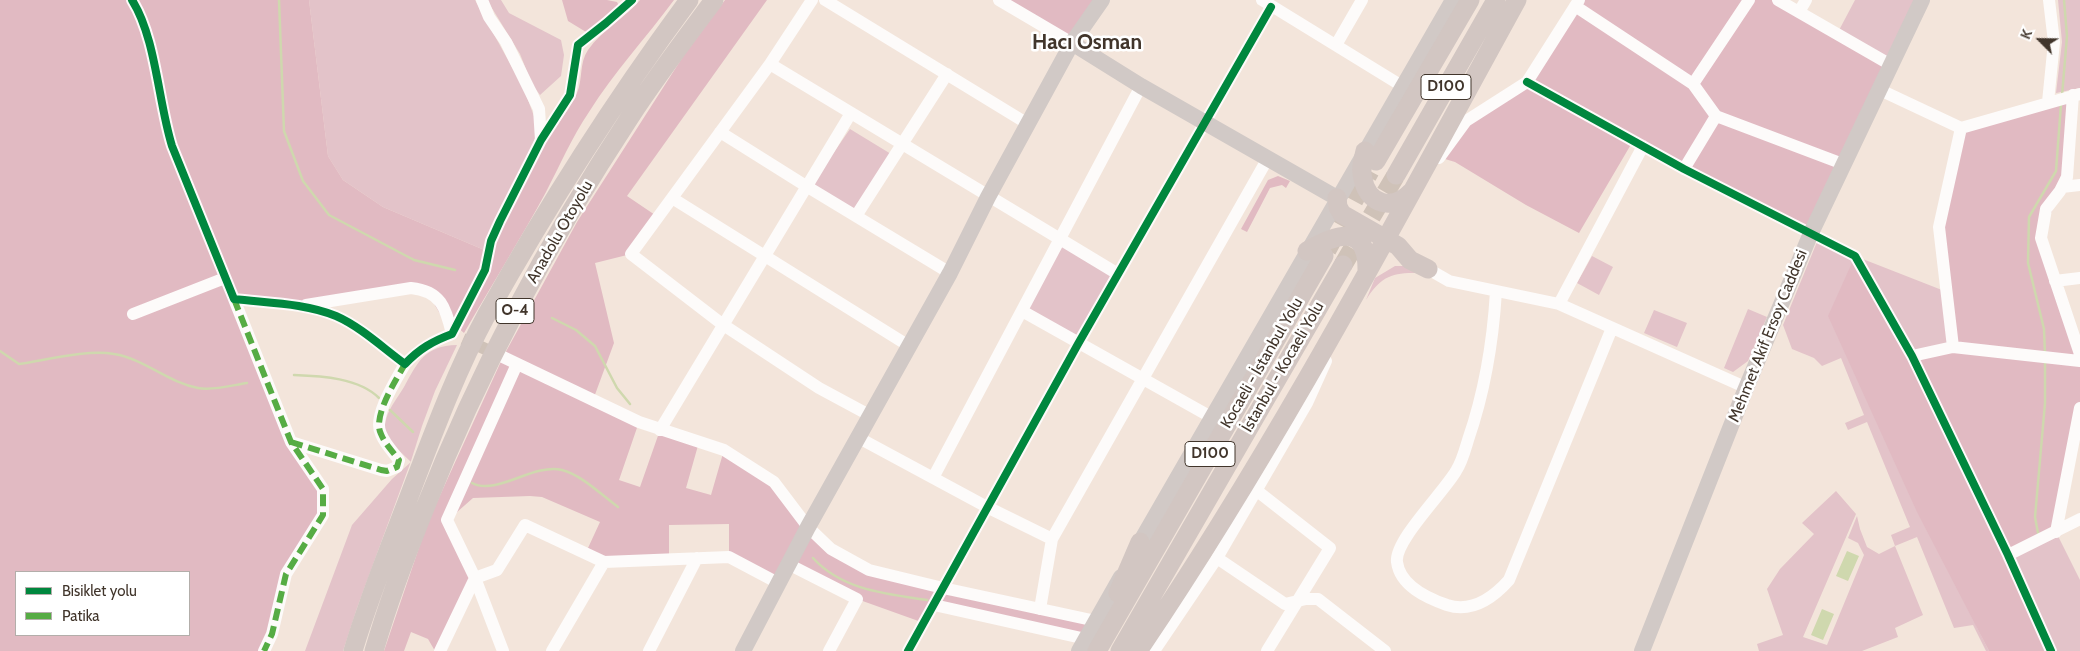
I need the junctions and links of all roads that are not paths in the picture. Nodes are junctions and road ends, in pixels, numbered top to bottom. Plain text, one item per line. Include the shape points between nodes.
1 (132, 0) edge
2 (482, 0) edge
3 (632, 0) edge
4 (689, 0) edge
5 (714, 0) edge
6 (812, 0) edge
7 (825, 0) edge
8 (999, 0) edge
9 (1102, 0) edge
10 (1362, 0) edge
11 (1453, 0) edge
12 (1470, 0) edge
13 (1496, 0) edge
14 (1517, 0) edge
15 (1749, 0) edge
16 (1778, 0) edge
17 (1806, 0) edge
18 (1922, 0) edge
19 (2049, 0) edge
20 (1266, 3) edge
21 (1577, 3) edge
22 (1799, 12) junction
23 (1072, 43) junction
24 (1336, 45) junction
25 (770, 64) junction
26 (1891, 65) junction
27 (947, 74) junction
28 (1527, 82) junction
29 (1693, 84) junction
30 (1141, 86) junction
31 (1402, 86) junction
32 (1878, 89) junction
33 (2076, 95) edge
34 (2048, 102) junction
35 (850, 113) junction
36 (1716, 116) junction
37 (1205, 122) junction
38 (1028, 124) junction
39 (1961, 128) junction
40 (720, 132) junction
41 (541, 140) junction
42 (902, 144) junction
43 (1643, 146) junction
44 (1370, 156) junction
45 (1268, 158) junction
46 (1843, 164) junction
47 (1684, 169) junction
48 (1396, 175) tunnel mouth
49 (2080, 185) edge
50 (806, 186) junction
51 (2062, 187) junction
52 (1413, 191) junction
53 (988, 197) junction
54 (672, 198) junction
55 (1337, 198) junction
56 (856, 216) junction
57 (1811, 233) junction
58 (1393, 234) junction
59 (1060, 239) junction
60 (764, 254) junction
61 (1316, 254) junction
62 (1410, 260) junction
63 (1343, 265) tunnel mouth
64 (1428, 269) junction
65 (1367, 272) junction
66 (950, 273) junction
67 (1118, 274) junction
68 (225, 278) junction
69 (2080, 278) edge
70 (2055, 281) junction
71 (1496, 291) junction
72 (234, 299) junction
73 (1559, 304) junction
74 (1348, 305) junction
75 (295, 306) junction
76 (1022, 311) junction
77 (133, 314) dead end
78 (722, 324) junction
79 (1612, 328) junction
80 (458, 337) junction
81 (1078, 344) junction
82 (908, 346) junction
83 (1954, 347) junction
84 (2080, 354) edge
85 (1912, 356) junction
86 (503, 357) tunnel mouth
87 (2080, 362) edge
88 (405, 364) junction
89 (517, 364) junction
90 (1142, 379) junction
91 (1746, 388) junction
92 (2080, 408) edge
93 (870, 416) junction
94 (1212, 418) junction
95 (660, 430) junction
96 (859, 438) junction
97 (291, 442) junction
98 (933, 478) junction
99 (1256, 490) junction
100 (987, 507) junction
101 (2080, 519) edge
102 (808, 527) junction
103 (2056, 532) junction
104 (1052, 539) junction
105 (1140, 542) junction
106 (2008, 554) junction
107 (697, 558) junction
108 (1217, 558) junction
109 (604, 562) junction
110 (790, 565) junction
111 (475, 578) junction
112 (780, 584) junction
113 (943, 588) junction
114 (1297, 602) junction
115 (934, 605) junction
116 (1040, 609) junction
117 (1096, 621) junction
118 (1088, 648) edge
119 (264, 651) edge
120 (353, 651) edge
121 (374, 651) edge
122 (440, 651) edge
123 (502, 651) edge
124 (552, 651) edge
125 (649, 651) edge
126 (743, 651) edge
127 (830, 651) edge
128 (908, 651) edge
129 (1120, 651) edge
130 (1138, 651) edge
131 (1154, 651) edge
132 (1267, 651) edge
133 (1385, 651) edge
134 (1642, 651) edge
135 (2051, 651) edge

1 - 68 street via 146,33 172,146
2 - 41 street via 536,103
3 - 41 street via 578,45 570,95
4 - 120 highway, Anadolu Otoyolu / O-4 via 570,173 486,316 425,454
5 - 121 highway, Anadolu Otoyolu / O-4 via 630,116 510,320 442,465 403,563
6 - 25 street
7 - 27 street
8 - 23 street
9 - 23 main road
10 - 24 street
11 - 31 main road
12 - 44 highway, D100
13 - 48 highway, D100
14 - 52 highway
15 - 29 street
16 - 22 street
17 - 22 street
18 - 26 main road, Mehmet Akif Ersoy Caddesi
19 - 34 street via 2054,42
20 - 24 street
20 - 37 street
21 - 28 street
21 - 29 street
22 - 26 street
23 - 30 main road
23 - 38 main road
24 - 31 street
25 - 35 street
25 - 40 street
26 - 32 main road, Mehmet Akif Ersoy Caddesi
27 - 38 street
27 - 42 street
28 - 43 street
28 - 52 street via 1466,120
29 - 36 street
30 - 37 main road
30 - 59 street
31 - 44 main road
32 - 39 street
32 - 46 main road, Mehmet Akif Ersoy Caddesi
33 - 34 street
33 - 51 street via 2067,178
34 - 39 street
35 - 42 street
35 - 50 street
36 - 46 street
36 - 47 street
37 - 45 main road
37 - 67 street
38 - 53 main road
39 - 83 street via 1939,227
40 - 50 street
40 - 54 street
41 - 80 street via 494,232 485,270
42 - 53 street
42 - 56 street
43 - 47 street
43 - 73 street
44 - 52 highway via 1362,176 1369,194 1385,203 1394,203 1401,202
44 - 55 main road
45 - 55 main road
45 - 90 street
46 - 57 main road, Mehmet Akif Ersoy Caddesi
47 - 57 street
49 - 51 street
50 - 56 street
50 - 60 street
51 - 70 street via 2046,209 2041,238
52 - 58 highway via 1404,220
53 - 59 street
53 - 66 main road
54 - 60 street
54 - 78 street via 631,254
55 - 58 highway via 1342,214
55 - 61 main road
56 - 66 street
57 - 85 street via 1855,256
57 - 91 main road, Mehmet Akif Ersoy Caddesi
58 - 62 highway
58 - 64 highway
58 - 65 highway
59 - 67 street
59 - 76 street
60 - 78 street
60 - 82 street
61 - 65 highway via 1326,240 1345,236 1353,238 1366,249
61 - 94 main road
61 - 118 highway, Kocaeli - İstanbul Yolu / D100
62 - 64 highway
62 - 65 highway via 1391,258
63 - 129 highway, İstanbul - Kocaeli Yolu / D100
64 - 71 street via 1449,281
65 - 74 highway
66 - 82 main road
67 - 81 street
68 - 72 street
68 - 77 street
69 - 70 street
70 - 84 street
71 - 73 street
71 - 79 street via 1484,387 1464,453 1457,470 1406,536 1396,562 1410,585 1443,603 1466,607 1483,603 1510,580
72 - 75 street
72 - 97 street
73 - 79 street
74 - 99 street via 1308,403
74 - 130 highway via 1291,408
75 - 80 street via 420,289 440,302
75 - 88 street via 344,320
76 - 81 street
76 - 98 street
78 - 93 street via 819,388
78 - 95 street
79 - 91 street
80 - 88 street via 432,341
81 - 90 street
81 - 100 street
82 - 93 main road
83 - 85 street
83 - 87 street
85 - 106 street
86 - 89 street
88 - 97 street via 386,399 379,426 399,460 396,467 381,470
89 - 95 street
89 - 111 street via 448,520
90 - 94 street
90 - 104 street
91 - 134 main road, Mehmet Akif Ersoy Caddesi
92 - 103 street
93 - 96 main road
94 - 105 main road
95 - 102 street via 724,450 774,482
96 - 98 street
96 - 102 main road
97 - 119 street via 323,489 323,514 286,574 272,634
98 - 100 street
99 - 108 street
99 - 114 street via 1330,548
100 - 104 street
100 - 113 street
101 - 103 street
102 - 110 main road
102 - 113 street via 831,549 868,570
103 - 106 street
104 - 116 street
105 - 117 main road
105 - 118 highway
106 - 135 street
107 - 109 street
107 - 112 street via 729,557
107 - 125 street
108 - 114 street via 1285,604
108 - 131 street
109 - 111 street via 525,525 497,570
109 - 124 street
110 - 112 main road
110 - 127 street via 857,600
111 - 122 street
111 - 123 street
112 - 126 main road
113 - 115 street
113 - 116 street
114 - 132 street
114 - 133 street via 1318,599
115 - 118 street
115 - 128 street
116 - 117 street
117 - 118 main road

